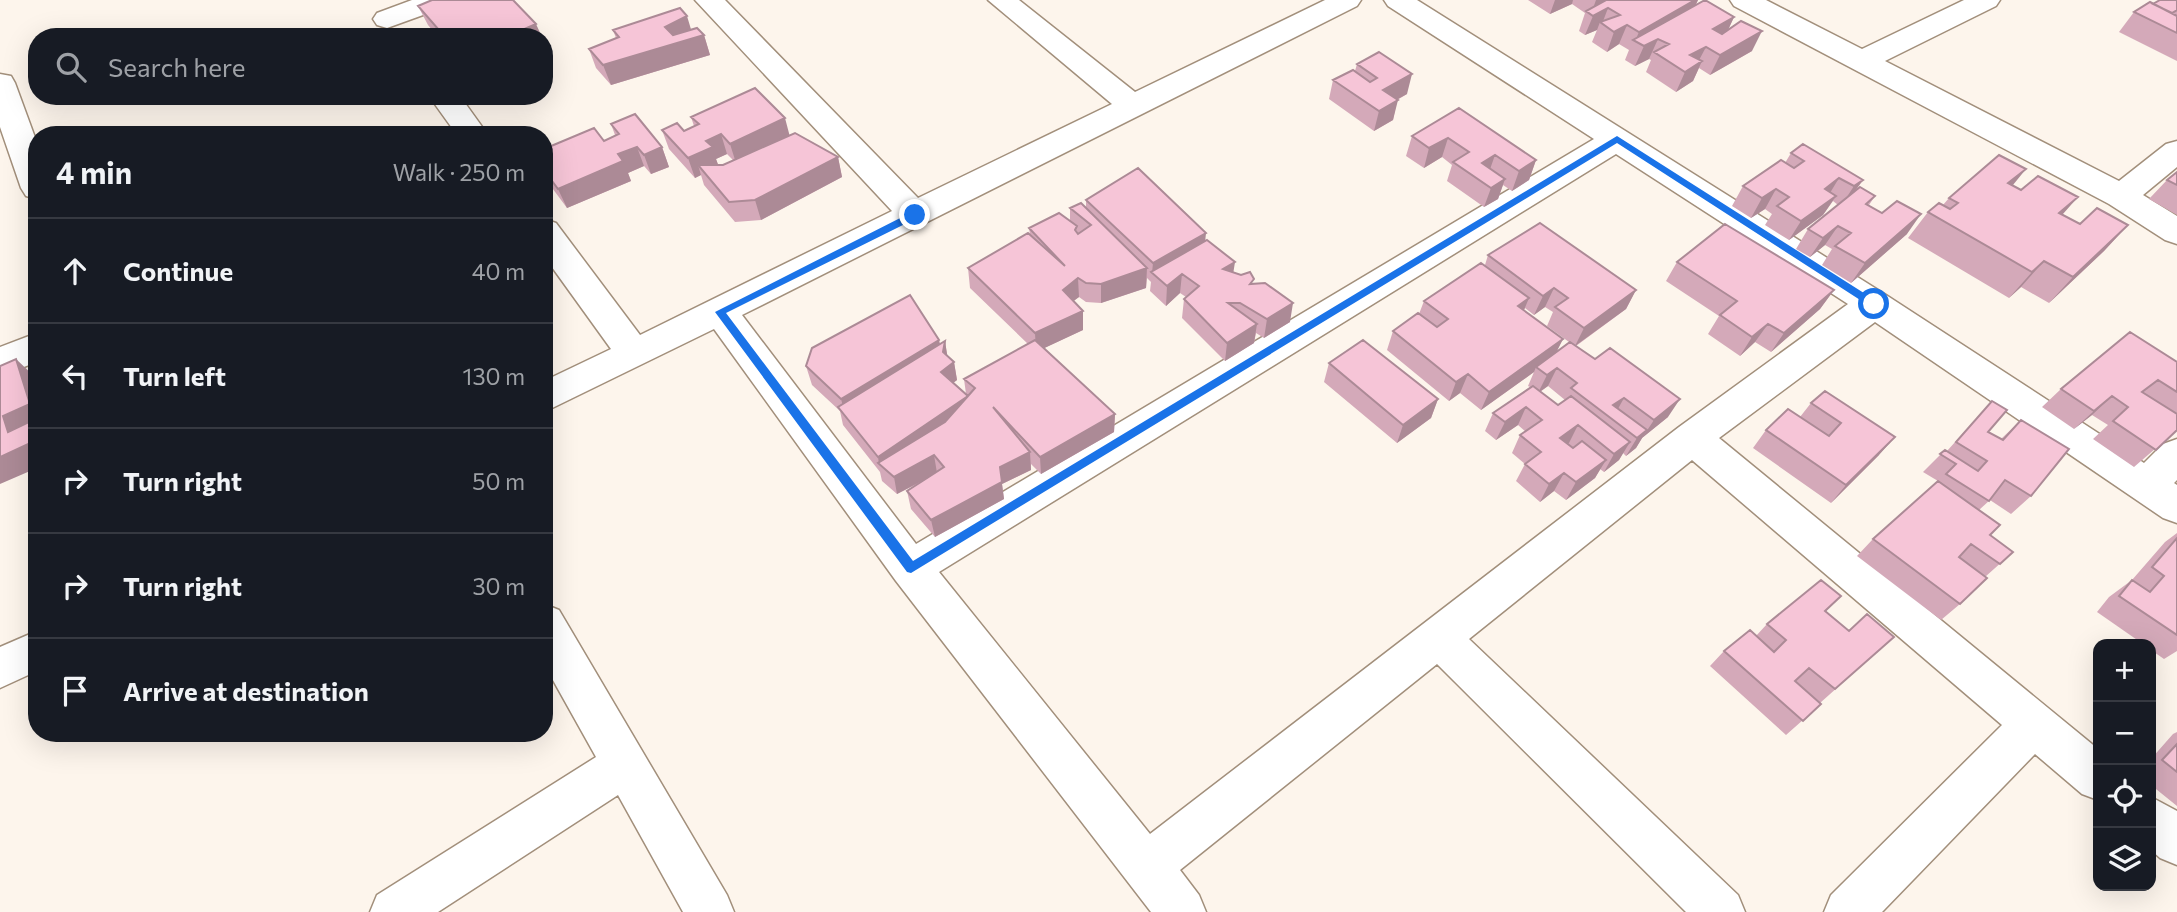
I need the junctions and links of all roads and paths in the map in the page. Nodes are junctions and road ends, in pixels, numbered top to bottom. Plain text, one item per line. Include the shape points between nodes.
1 (438, 0) edge
2 (709, 0) edge
3 (1002, 0) edge
4 (1347, 0) edge
5 (1398, 0) edge
6 (1744, 0) edge
7 (1986, 0) edge
8 (387, 19) edge
9 (1860, 62) junction
10 (0, 83) edge
11 (451, 105) edge
12 (1133, 106) junction
13 (466, 126) edge
14 (1617, 139) junction
15 (2177, 151) edge
16 (22, 178) edge
17 (2121, 196) junction
18 (915, 215) junction
19 (2177, 232) edge
20 (553, 243) edge
21 (1874, 304) junction
22 (720, 312) junction
23 (28, 351) edge
24 (634, 354) junction
25 (0, 362) edge
26 (553, 394) edge
27 (1692, 438) junction
28 (2177, 454) edge
29 (2162, 496) edge
30 (911, 568) junction
31 (1438, 637) junction
32 (553, 639) edge
33 (28, 654) edge
34 (0, 668) edge
35 (2032, 725) junction
36 (625, 764) junction
37 (2093, 774) edge
38 (2156, 824) edge
39 (2177, 841) edge
40 (1146, 867) junction
41 (394, 912) edge
42 (710, 912) edge
43 (1182, 912) edge
44 (1721, 912) edge
45 (1848, 912) edge

1 - 8 street
2 - 18 street
3 - 12 street
4 - 12 street
5 - 14 street
6 - 9 street
7 - 9 street
9 - 17 street
10 - 16 street
11 - 13 street
12 - 18 street
14 - 21 street
14 - 30 street
15 - 17 street
17 - 19 street
18 - 22 street
20 - 24 street
21 - 27 street
21 - 29 street
22 - 24 street
22 - 30 street
23 - 25 street
24 - 26 street
27 - 31 street
27 - 35 street
28 - 29 street
30 - 40 street
31 - 40 street
31 - 44 street
32 - 36 street
33 - 34 street
35 - 37 street
35 - 45 street
36 - 41 street
36 - 42 street
38 - 39 street
40 - 43 street

